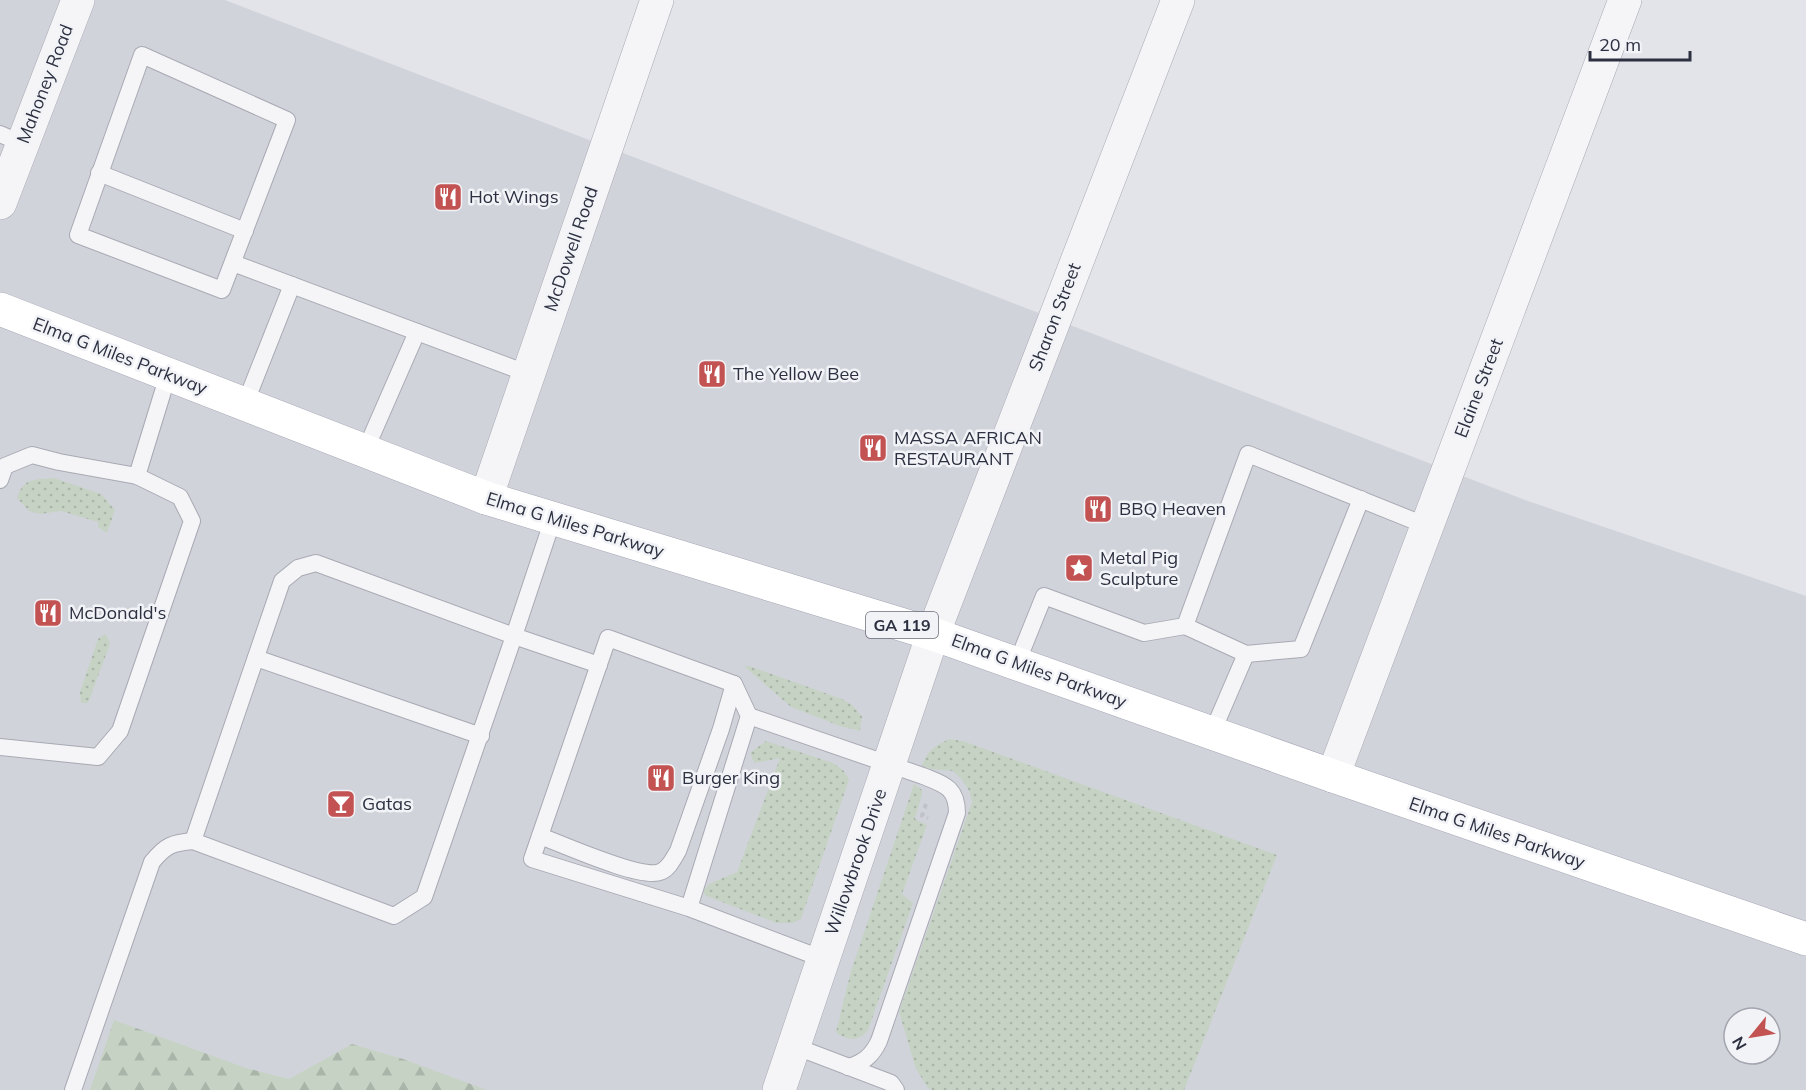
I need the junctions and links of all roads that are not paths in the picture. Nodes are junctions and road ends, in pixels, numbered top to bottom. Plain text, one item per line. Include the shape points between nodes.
1 (78, 0) edge
2 (657, 0) edge
3 (1178, 0) edge
4 (1625, 0) edge
5 (11, 139) edge
6 (99, 173) junction
7 (0, 202) edge
8 (245, 231) junction
9 (233, 263) junction
10 (292, 285) junction
11 (0, 309) edge
12 (417, 332) junction
13 (529, 374) junction
14 (168, 375) junction
15 (245, 404) junction
16 (365, 451) junction
17 (2, 467) edge
18 (137, 476) junction
19 (486, 498) junction
20 (1360, 499) junction
21 (553, 519) junction
22 (1427, 526) junction
23 (1185, 626) junction
24 (933, 634) junction
25 (514, 636) junction
26 (1246, 654) junction
27 (256, 658) junction
28 (1017, 663) junction
29 (599, 665) junction
30 (734, 684) junction
31 (749, 716) junction
32 (1212, 733) junction
33 (481, 736) junction
34 (0, 747) edge
35 (889, 764) junction
36 (1333, 776) junction
37 (540, 836) junction
38 (193, 841) junction
39 (689, 908) junction
40 (1806, 939) edge
41 (823, 958) junction
42 (794, 1046) junction
43 (848, 1067) junction
44 (73, 1090) edge
45 (779, 1090) edge
46 (896, 1090) edge

1 - 5 street, Mahoney Road
2 - 13 street, McDowell Road
3 - 24 street, Sharon Street
4 - 22 street, Elaine Street
5 - 7 street, Mahoney Road
6 - 8 lane
6 - 8 lane via 142,55 287,120
6 - 9 lane via 78,235 222,290
8 - 9 lane
9 - 10 lane
10 - 12 lane
10 - 15 lane
11 - 14 main road, Elma G Miles Parkway / GA 119
12 - 13 lane
12 - 16 lane
13 - 19 street, McDowell Road
14 - 15 main road, Elma G Miles Parkway / GA 119
14 - 18 lane
15 - 16 main road, Elma G Miles Parkway / GA 119
16 - 19 main road, Elma G Miles Parkway / GA 119
17 - 18 lane via 32,454
18 - 34 lane via 180,497 192,521 120,731 98,757
19 - 21 main road, Elma G Miles Parkway / GA 119
20 - 22 lane
20 - 23 lane via 1248,454
20 - 26 lane via 1301,649
21 - 24 main road, Elma G Miles Parkway / GA 119
21 - 25 lane
22 - 36 street, Elaine Street
23 - 26 lane
23 - 28 lane via 1144,633 1044,596
24 - 28 main road, Elma G Miles Parkway / GA 119
24 - 35 street, Willowbrook Drive
25 - 27 lane via 316,563 297,568 282,581
25 - 29 lane
25 - 33 lane
26 - 32 lane
27 - 33 lane
27 - 38 lane
28 - 32 main road, Elma G Miles Parkway / GA 119
29 - 30 lane via 608,638
29 - 37 lane
30 - 31 lane
30 - 37 lane via 678,851 659,873 613,864
31 - 35 lane
31 - 39 lane
32 - 36 main road, Elma G Miles Parkway / GA 119
33 - 38 lane via 424,897 394,916
35 - 41 street, Willowbrook Drive
35 - 43 lane via 947,787 957,803 957,813 879,1041 867,1059
36 - 40 main road, Elma G Miles Parkway / GA 119
37 - 39 lane via 532,859
38 - 44 lane via 163,848 152,862
39 - 41 lane
41 - 42 street, Willowbrook Drive
42 - 43 lane
42 - 45 street, Willowbrook Drive
43 - 46 lane via 891,1083

